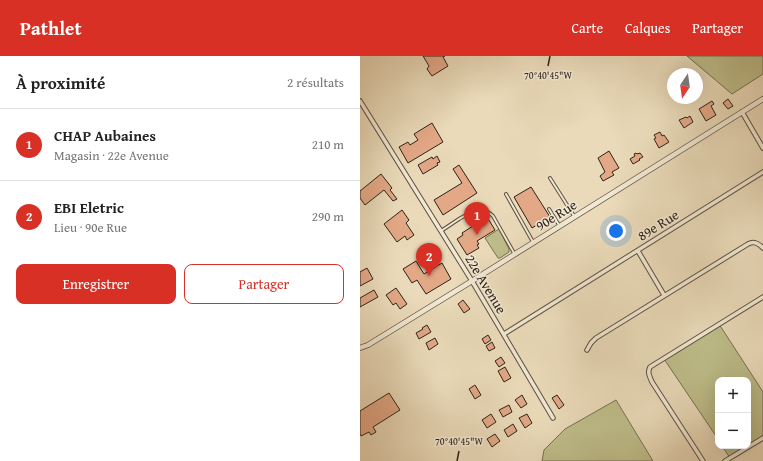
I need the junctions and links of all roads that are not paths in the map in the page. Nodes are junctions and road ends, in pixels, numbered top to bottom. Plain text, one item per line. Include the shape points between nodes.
1 (763, 99) edge
2 (360, 101) edge
3 (742, 112) junction
4 (763, 148) edge
5 (763, 172) edge
6 (550, 178) dead end
7 (506, 194) dead end
8 (549, 210) dead end
9 (574, 217) junction
10 (559, 226) junction
11 (441, 230) junction
12 (533, 243) junction
13 (763, 248) edge
14 (638, 251) junction
15 (515, 254) junction
16 (472, 281) junction
17 (664, 295) junction
18 (763, 298) edge
19 (504, 334) junction
20 (360, 348) edge
21 (587, 350) dead end
22 (554, 418) dead end
23 (763, 438) edge
24 (703, 461) edge
25 (725, 461) edge

1 - 3 street, 90e Rue
2 - 11 street, 22e Avenue
3 - 4 street
3 - 9 street, 90e Rue
5 - 14 street, 89e Rue
6 - 9 lane
7 - 12 lane
8 - 10 lane
9 - 10 street, 90e Rue
10 - 12 street, 90e Rue
11 - 15 lane via 472,211 490,213
11 - 16 street, 22e Avenue
12 - 15 street, 90e Rue
13 - 17 street via 752,242
14 - 17 street
14 - 19 street, 89e Rue
15 - 16 street, 90e Rue
16 - 19 street, 22e Avenue
16 - 20 street, 90e Rue
17 - 21 street via 596,338
18 - 24 street via 648,370 652,382
19 - 22 street, 22e Avenue
23 - 25 street

